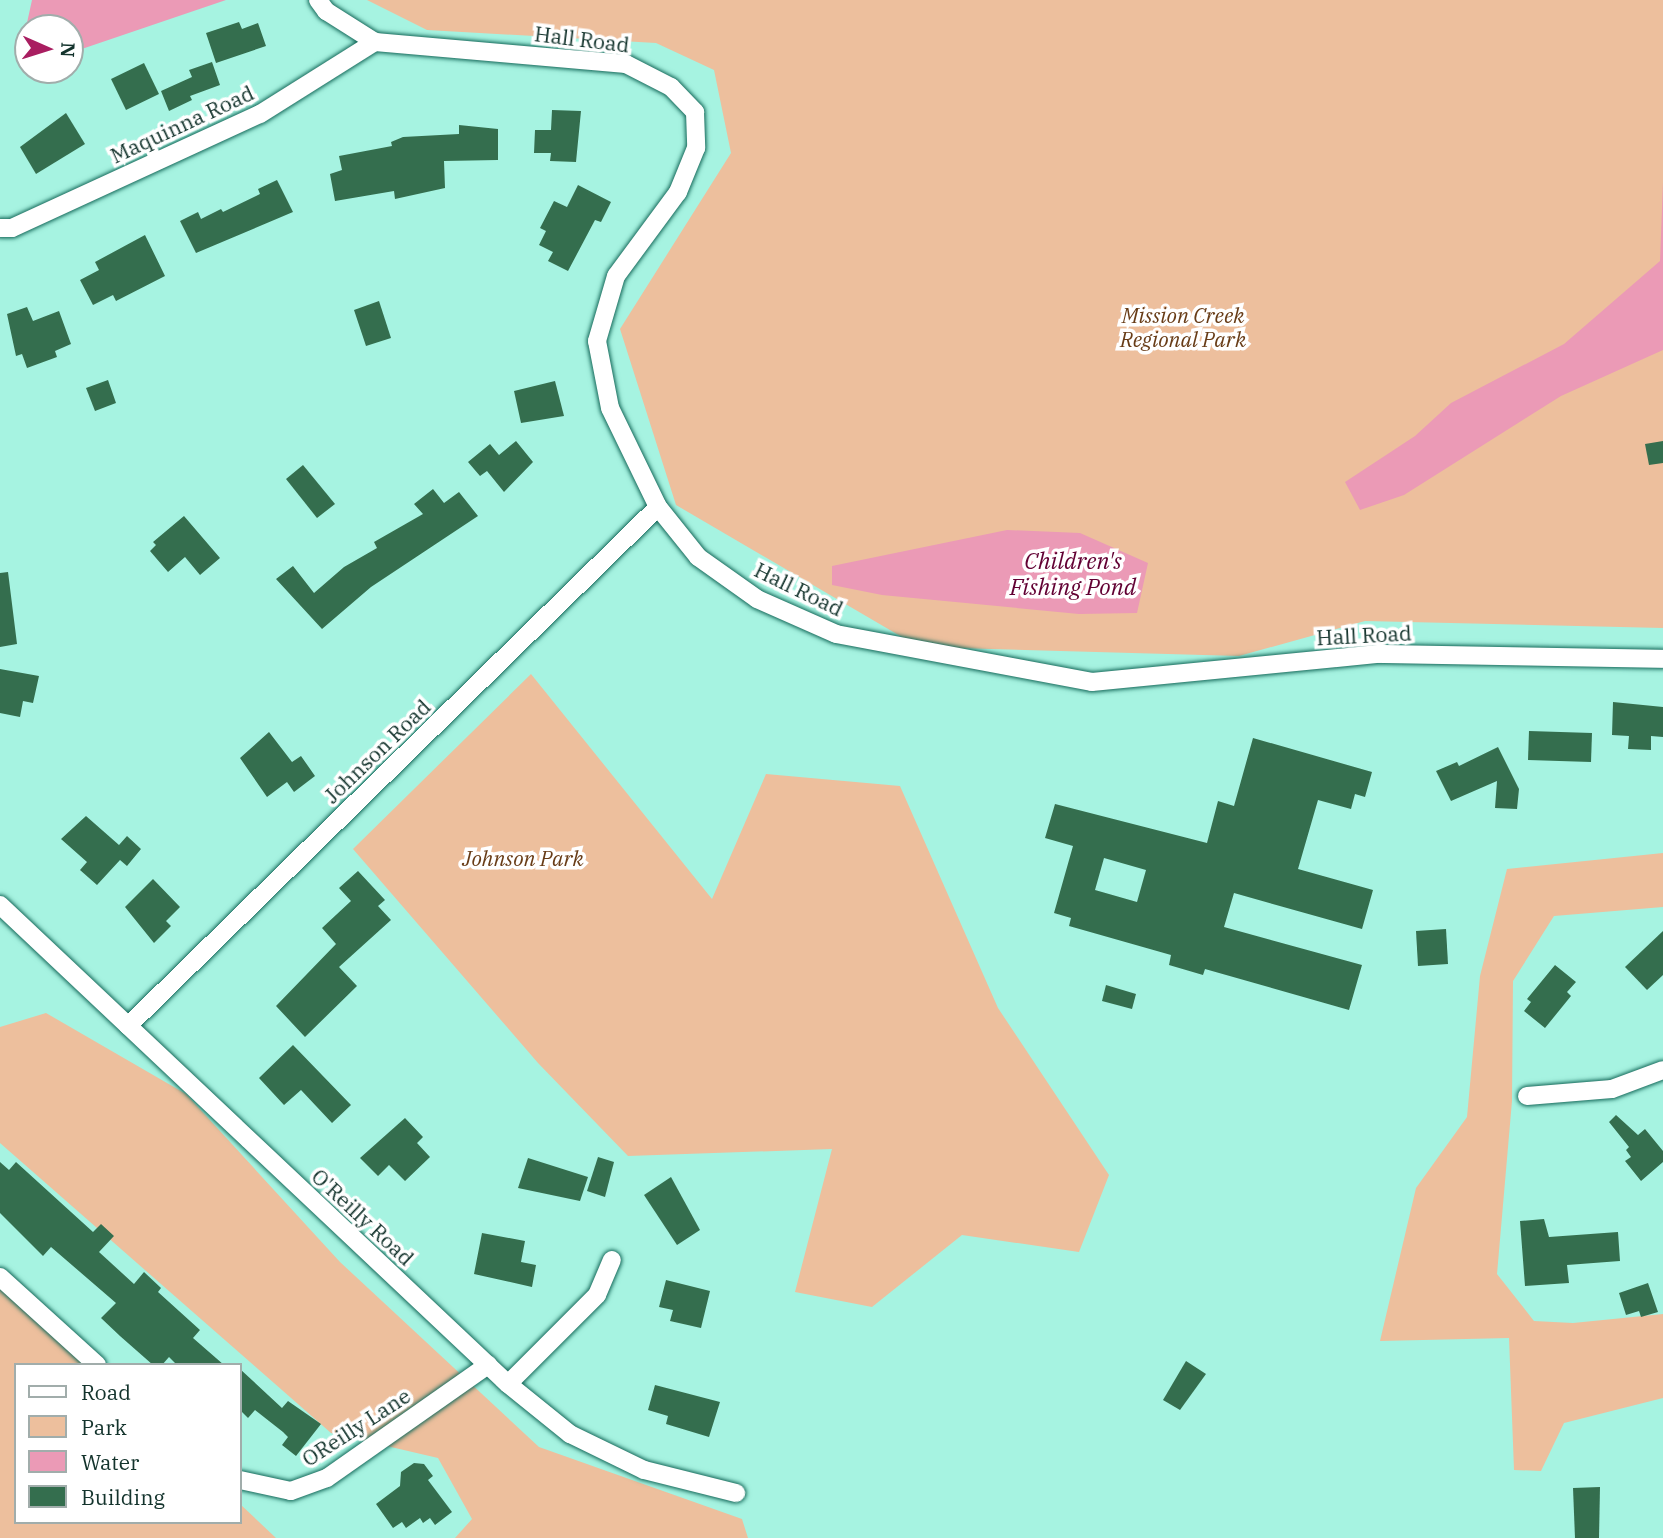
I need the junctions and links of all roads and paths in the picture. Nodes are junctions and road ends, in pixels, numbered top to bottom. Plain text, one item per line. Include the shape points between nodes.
1 (318, 0) edge
2 (375, 41) junction
3 (0, 228) edge
4 (658, 508) junction
5 (1663, 659) edge
6 (0, 905) edge
7 (128, 1026) junction
8 (1663, 1070) edge
9 (1527, 1096) dead end
10 (612, 1260) dead end
11 (0, 1277) edge
12 (95, 1363) edge
13 (488, 1365) junction
14 (508, 1384) junction
15 (242, 1481) edge
16 (736, 1493) dead end

1 - 2 street, Hall Road via 326,11
2 - 3 street, Maquinna Road via 260,114 12,228
2 - 4 street, Hall Road via 625,64 671,86 695,113 696,148 678,192 616,276 597,341 610,408
4 - 5 street, Hall Road via 698,557 757,599 836,634 1092,682 1379,654
4 - 7 street, Johnson Road
6 - 7 street, O'Reilly Road
7 - 13 street, O'Reilly Road
8 - 9 street via 1612,1089
10 - 14 street via 597,1295
11 - 12 street
13 - 14 street, O'Reilly Road
13 - 15 street, OReilly Lane via 327,1478 291,1492
14 - 16 street, O'Reilly Road via 570,1434 644,1470

